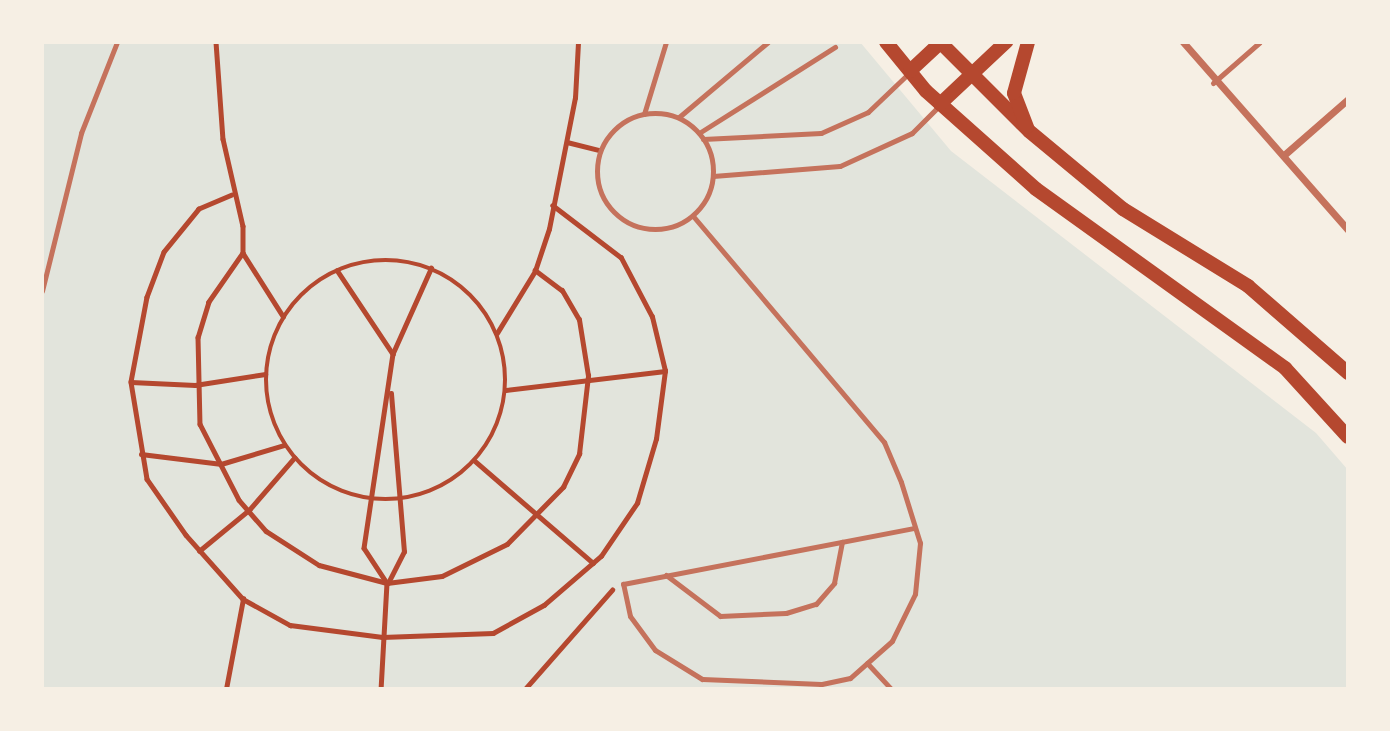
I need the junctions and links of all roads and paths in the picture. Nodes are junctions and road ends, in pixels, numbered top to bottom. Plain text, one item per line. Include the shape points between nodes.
1 (117, 42) edge
2 (216, 42) edge
3 (578, 42) edge
4 (666, 42) edge
5 (768, 42) edge
6 (886, 42) edge
7 (941, 42) edge
8 (1006, 42) edge
9 (1028, 42) edge
10 (1183, 42) edge
11 (1260, 42) edge
12 (835, 47) dead end
13 (910, 72) junction
14 (969, 74) junction
15 (1213, 83) junction
16 (1348, 99) edge
17 (940, 104) junction
18 (645, 114) junction
19 (680, 117) junction
20 (1029, 131) junction
21 (699, 132) junction
22 (703, 139) junction
23 (567, 142) junction
24 (600, 150) junction
25 (1284, 155) junction
26 (713, 176) junction
27 (232, 195) junction
28 (553, 206) junction
29 (692, 216) junction
30 (1348, 230) edge
31 (243, 253) junction
32 (431, 268) junction
33 (337, 270) junction
34 (535, 271) junction
35 (42, 290) edge
36 (283, 316) junction
37 (497, 333) junction
38 (393, 354) junction
39 (665, 371) junction
40 (1348, 373) edge
41 (264, 374) junction
42 (131, 382) junction
43 (587, 384) junction
44 (195, 385) junction
45 (390, 389) junction
46 (506, 390) junction
47 (1348, 437) edge
48 (284, 445) junction
49 (141, 454) junction
50 (294, 458) junction
51 (475, 461) junction
52 (221, 464) junction
53 (368, 499) junction
54 (402, 500) junction
55 (249, 510) junction
56 (538, 517) junction
57 (915, 528) junction
58 (842, 542) junction
59 (199, 551) junction
60 (593, 563) junction
61 (666, 575) junction
62 (387, 583) junction
63 (623, 584) junction
64 (243, 598) junction
65 (382, 637) junction
66 (867, 663) junction
67 (226, 689) edge
68 (381, 689) edge
69 (525, 689) edge
70 (891, 689) edge

1 - 35 lane via 81,133
2 - 27 path
3 - 23 path
4 - 18 lane
5 - 19 lane
6 - 13 main road
7 - 13 main road
7 - 14 main road
8 - 14 main road
9 - 20 main road via 1014,93
10 - 15 street
11 - 15 lane
12 - 21 lane
13 - 17 main road
13 - 22 lane via 868,111 821,133
14 - 17 main road
14 - 20 main road
15 - 25 street
16 - 25 street
17 - 26 lane via 912,133 852,163 788,174
17 - 47 main road via 1092,233 1285,368
18 - 19 lane
18 - 24 lane via 610,133
19 - 21 lane
20 - 40 main road via 1123,209 1248,286
21 - 22 lane
22 - 26 lane
23 - 24 path
23 - 28 path
24 - 29 lane via 599,189 622,219 658,230
25 - 30 street
26 - 29 lane
27 - 31 path via 243,226
27 - 42 path via 199,209 164,252 134,344
28 - 34 path
28 - 39 path via 621,258 636,279
29 - 57 lane via 884,442
31 - 36 path
31 - 44 path via 209,302
32 - 33 path via 368,261
32 - 37 path via 471,294
32 - 38 path
33 - 36 path via 306,289
33 - 38 path
34 - 37 path
34 - 43 path via 562,291 579,320
36 - 41 path
37 - 46 path
38 - 45 path
39 - 43 path
39 - 60 path via 656,439 637,503
41 - 44 path
41 - 48 path via 272,423
42 - 44 path
42 - 49 path
43 - 46 path
43 - 56 path via 579,454 563,487
44 - 52 path via 200,424
45 - 53 path
45 - 54 path
46 - 51 path via 496,428
48 - 50 path
48 - 52 path
49 - 52 path
49 - 59 path via 147,479
50 - 53 path via 328,485
50 - 55 path
51 - 54 path via 453,480
51 - 56 path
52 - 55 path
53 - 54 path
53 - 62 path via 364,548
54 - 62 path via 404,552
55 - 59 path
55 - 62 path via 266,531 319,565
56 - 60 path
56 - 62 path via 476,561 442,576
57 - 58 lane
57 - 66 lane via 920,543 915,594 892,641
58 - 61 lane
58 - 61 lane via 834,583 816,604 786,613 720,615
59 - 64 path
60 - 65 path via 544,605 493,633
61 - 63 lane
62 - 65 path
63 - 66 lane via 630,616 655,650 702,679 821,684 850,678
63 - 69 path via 604,594
64 - 65 path via 290,625
64 - 67 path
65 - 68 path
66 - 70 lane

